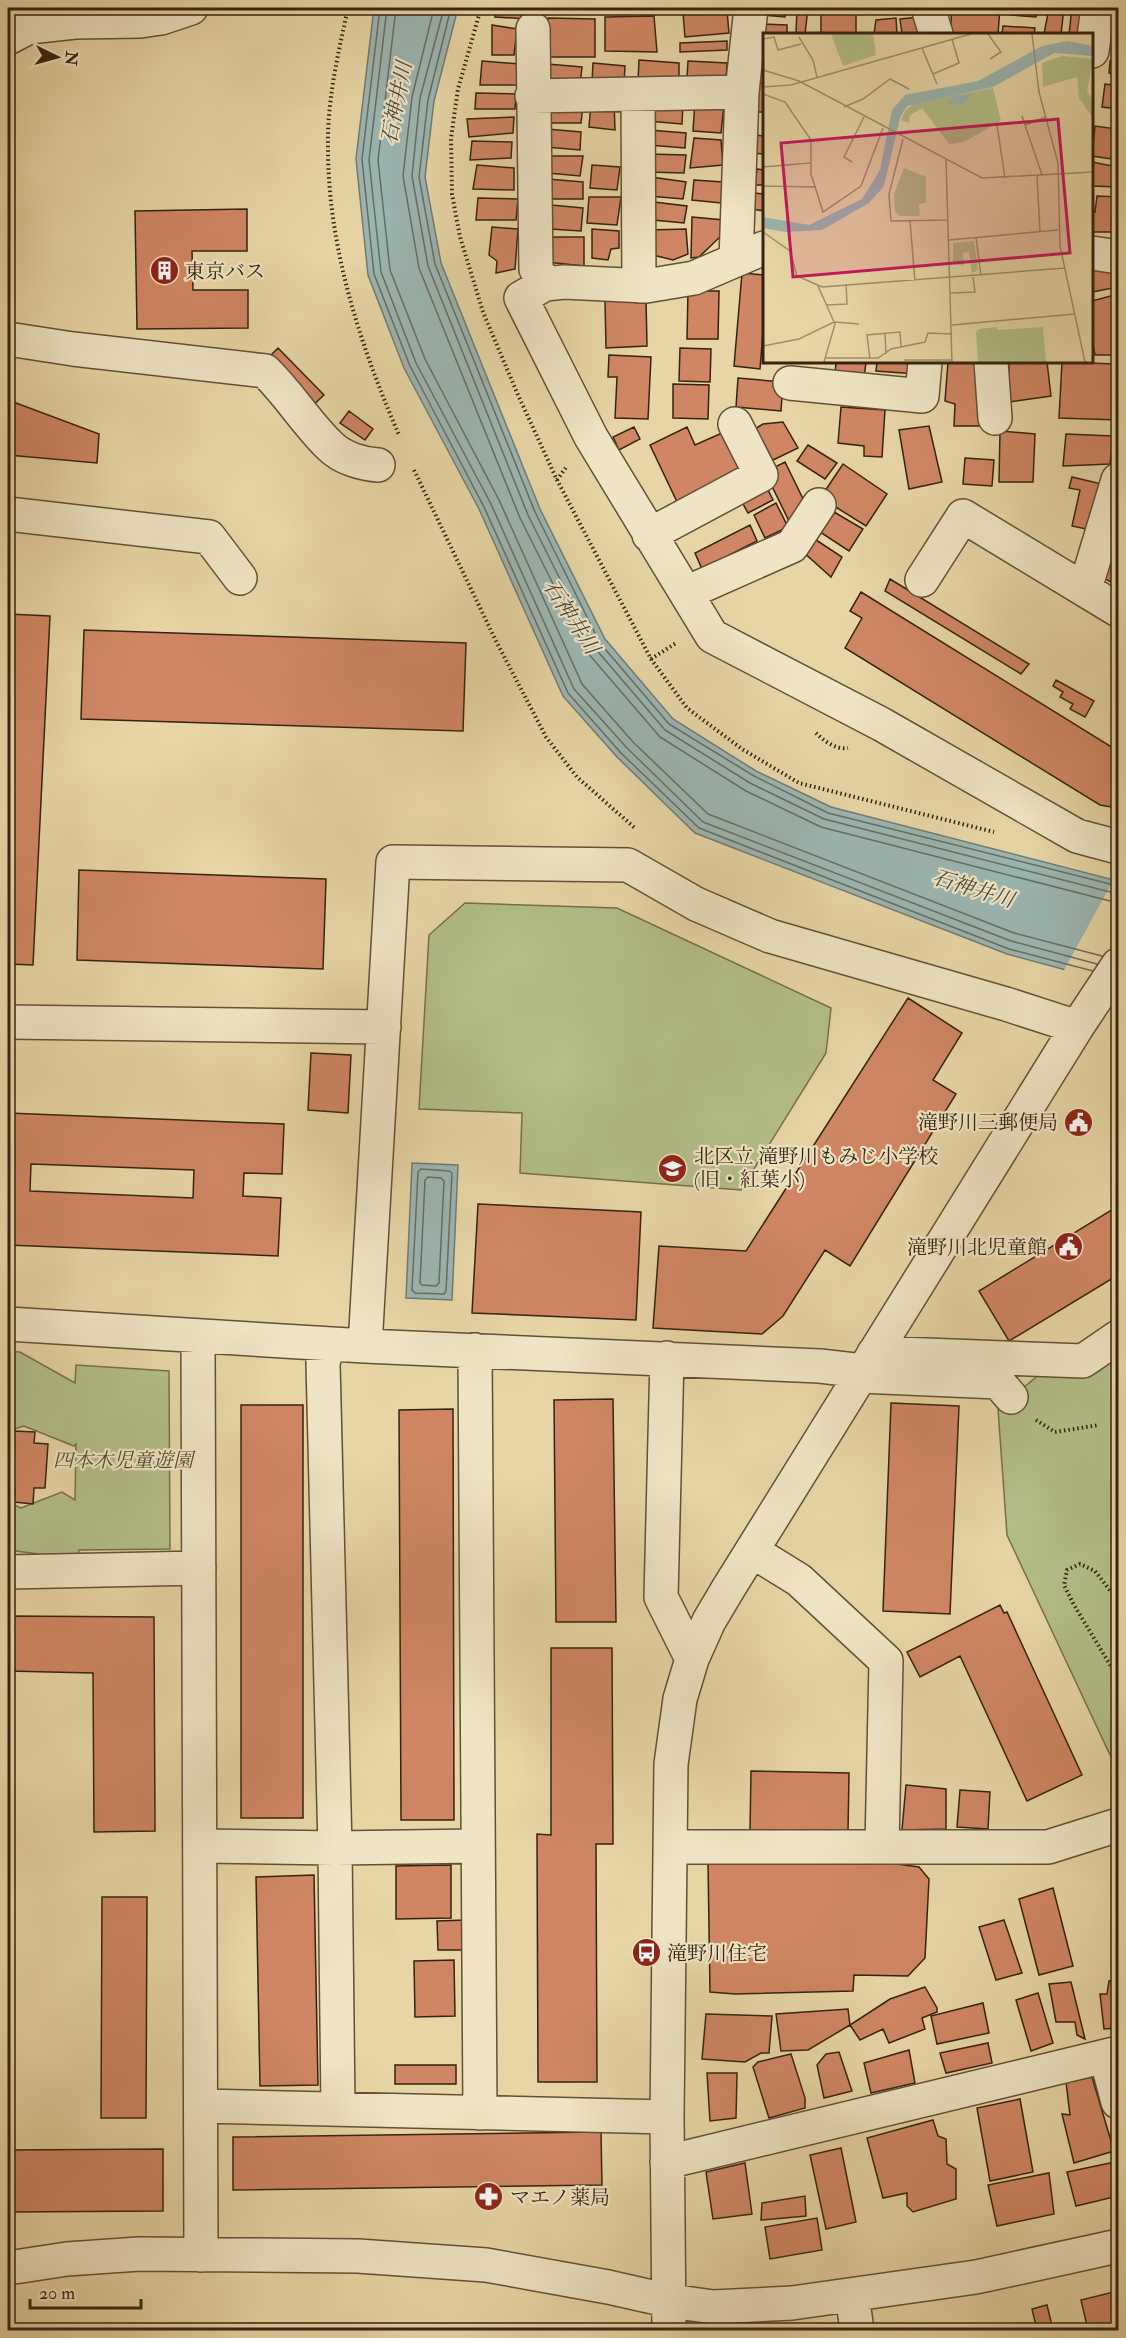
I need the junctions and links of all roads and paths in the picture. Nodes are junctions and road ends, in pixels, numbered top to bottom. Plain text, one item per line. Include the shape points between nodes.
1 (187, 8) edge
2 (348, 8) edge
3 (481, 8) edge
4 (751, 8) edge
5 (921, 8) edge
6 (928, 8) edge
7 (1098, 8) edge
8 (533, 29) dead end
9 (936, 33) edge
10 (8, 38) edge
11 (1093, 44) edge
12 (742, 92) junction
13 (638, 94) junction
14 (532, 96) junction
15 (1093, 253) edge
16 (750, 254) edge
17 (1118, 258) edge
18 (545, 284) junction
19 (639, 285) junction
20 (8, 339) edge
21 (925, 363) edge
22 (991, 363) edge
23 (790, 383) dead end
24 (995, 418) dead end
25 (735, 424) dead end
26 (401, 440) dead end
27 (378, 465) dead end
28 (413, 469) dead end
29 (1118, 488) edge
30 (819, 505) dead end
31 (8, 514) edge
32 (649, 535) junction
33 (240, 578) dead end
34 (922, 580) dead end
35 (1085, 589) junction
36 (686, 593) junction
37 (1119, 610) edge
38 (679, 641) dead end
39 (651, 659) junction
40 (639, 832) dead end
41 (1001, 834) dead end
42 (1119, 847) edge
43 (1111, 976) edge
44 (8, 1022) edge
45 (384, 1027) junction
46 (1077, 1028) junction
47 (8, 1324) edge
48 (198, 1336) junction
49 (1119, 1337) edge
50 (328, 1344) junction
51 (365, 1346) junction
52 (475, 1350) junction
53 (667, 1358) junction
54 (866, 1367) junction
55 (1011, 1397) joint
56 (1099, 1425) dead end
57 (752, 1551) junction
58 (199, 1568) junction
59 (8, 1572) edge
60 (1119, 1601) edge
61 (692, 1659) junction
62 (1119, 1678) edge
63 (1119, 1825) edge
64 (200, 1846) junction
65 (477, 1846) junction
66 (670, 1847) junction
67 (882, 1847) junction
68 (335, 1848) junction
69 (1112, 2055) edge
70 (1119, 2102) edge
71 (201, 2106) junction
72 (338, 2109) junction
73 (480, 2113) junction
74 (666, 2117) junction
75 (667, 2162) junction
76 (1119, 2246) edge
77 (201, 2255) junction
78 (8, 2268) edge
79 (852, 2295) junction
80 (670, 2316) edge
81 (856, 2331) edge

1 - 10 street via 140,21 75,21 29,27
2 - 26 path via 333,75 328,147 333,219 349,294 379,389
3 - 39 path via 458,89 451,138 452,194 460,237 483,312 523,406 557,480
4 - 12 street
5 - 6 street
6 - 9 street
7 - 11 street
8 - 14 street
12 - 13 street
12 - 16 street
13 - 14 street
13 - 19 street
14 - 18 street via 536,269
15 - 17 street
16 - 19 street via 694,278
18 - 19 street
18 - 32 street via 521,298 591,437
20 - 27 street via 265,371 332,448 362,464
21 - 23 street via 921,396
22 - 24 street
25 - 32 street via 761,475
28 - 40 path via 546,736 577,777
29 - 35 street
30 - 36 street via 792,546
31 - 33 street via 209,537
32 - 36 street
34 - 35 street via 963,516
35 - 37 street
36 - 42 street via 712,636 881,723 1077,836
38 - 39 path
39 - 41 path via 687,708 742,749 799,783
43 - 46 street
44 - 45 street
45 - 46 street via 393,862 628,865 696,904 770,936
45 - 51 street
46 - 54 street
47 - 48 street
48 - 50 street
48 - 58 street
49 - 54 street via 1083,1361
50 - 51 street
50 - 68 street via 323,1363
51 - 52 street
52 - 53 street
52 - 65 street
53 - 54 street
53 - 61 street via 661,1597
54 - 55 street via 998,1382
54 - 57 street
55 - 56 path via 1041,1425 1055,1432
57 - 61 street via 709,1621
57 - 67 street via 800,1580 886,1661
58 - 59 street
58 - 64 street
60 - 62 path via 1095,1571 1080,1564 1067,1570 1064,1585
61 - 66 street via 674,1734
63 - 67 street via 1048,1847
64 - 68 street
64 - 71 street
65 - 68 street
65 - 73 street
66 - 67 street
66 - 74 street
68 - 72 street
69 - 70 street
69 - 75 street
71 - 72 street
71 - 77 street
72 - 73 street
73 - 74 street
74 - 75 street
75 - 80 street
76 - 79 street via 976,2277
77 - 78 street via 77,2258
77 - 80 street via 358,2256 486,2265 608,2287
79 - 80 street via 761,2306 713,2307
79 - 81 street

